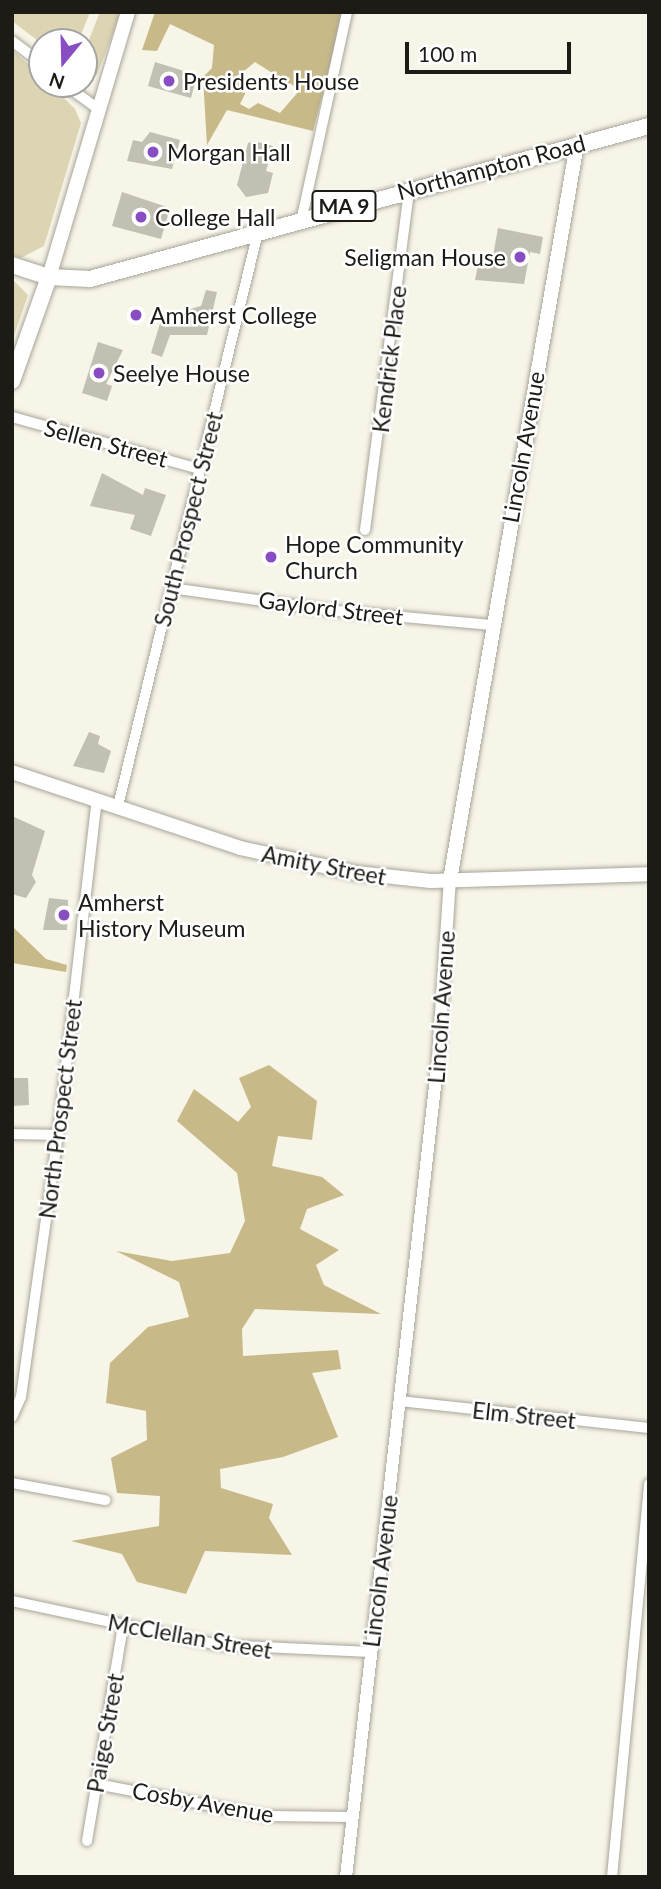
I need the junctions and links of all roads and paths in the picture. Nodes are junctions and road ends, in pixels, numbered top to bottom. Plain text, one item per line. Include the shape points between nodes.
1 (128, 12) edge
2 (347, 12) edge
3 (12, 41) edge
4 (28, 53) edge
5 (83, 98) edge
6 (96, 107) junction
7 (649, 126) edge
8 (576, 144) junction
9 (409, 188) junction
10 (302, 217) junction
11 (258, 232) junction
12 (12, 265) edge
13 (48, 277) junction
14 (12, 381) edge
15 (12, 417) edge
16 (200, 469) junction
17 (365, 530) dead end
18 (172, 588) junction
19 (491, 625) junction
20 (12, 772) edge
21 (97, 799) junction
22 (118, 806) junction
23 (649, 874) edge
24 (450, 880) junction
25 (12, 1134) edge
26 (58, 1135) junction
27 (400, 1401) junction
28 (12, 1417) edge
29 (649, 1428) edge
30 (12, 1483) edge
31 (649, 1484) edge
32 (105, 1500) dead end
33 (645, 1568) edge
34 (12, 1601) edge
35 (123, 1626) junction
36 (371, 1651) junction
37 (96, 1784) junction
38 (353, 1817) junction
39 (87, 1841) dead end
40 (346, 1877) edge
41 (612, 1877) edge

1 - 6 main road
2 - 10 street
3 - 4 street
5 - 6 street
6 - 13 main road
7 - 8 main road, Northampton Road / MA 9
8 - 9 main road, Northampton Road / MA 9
8 - 19 main road, Lincoln Avenue
9 - 10 main road, Northampton Road / MA 9
9 - 17 street, Kendrick Place
10 - 11 main road, Northampton Road / MA 9
11 - 13 main road, Northampton Road / MA 9 via 106,275
11 - 16 street, South Prospect Street
12 - 13 main road, MA 9
13 - 14 main road
15 - 16 street, Sellen Street
16 - 18 street, South Prospect Street
18 - 19 street, Gaylord Street via 327,610
18 - 22 street, South Prospect Street
19 - 24 main road, Lincoln Avenue
20 - 21 main road, Amity Street
21 - 22 main road, Amity Street
21 - 26 street, North Prospect Street
22 - 24 main road, Amity Street via 296,863 404,880
23 - 24 main road, Amity Street
24 - 27 street, Lincoln Avenue via 438,1059
25 - 26 street
26 - 28 street, North Prospect Street via 21,1397
27 - 29 street, Elm Street
27 - 36 street, Lincoln Avenue
30 - 32 street
31 - 33 street
33 - 41 street
34 - 35 street, McClellan Street
35 - 36 street, McClellan Street via 240,1648
35 - 37 street, Paige Street
36 - 38 street, Lincoln Avenue
37 - 38 street, Cosby Avenue via 265,1816
37 - 39 street, Paige Street
38 - 40 street, Lincoln Avenue

